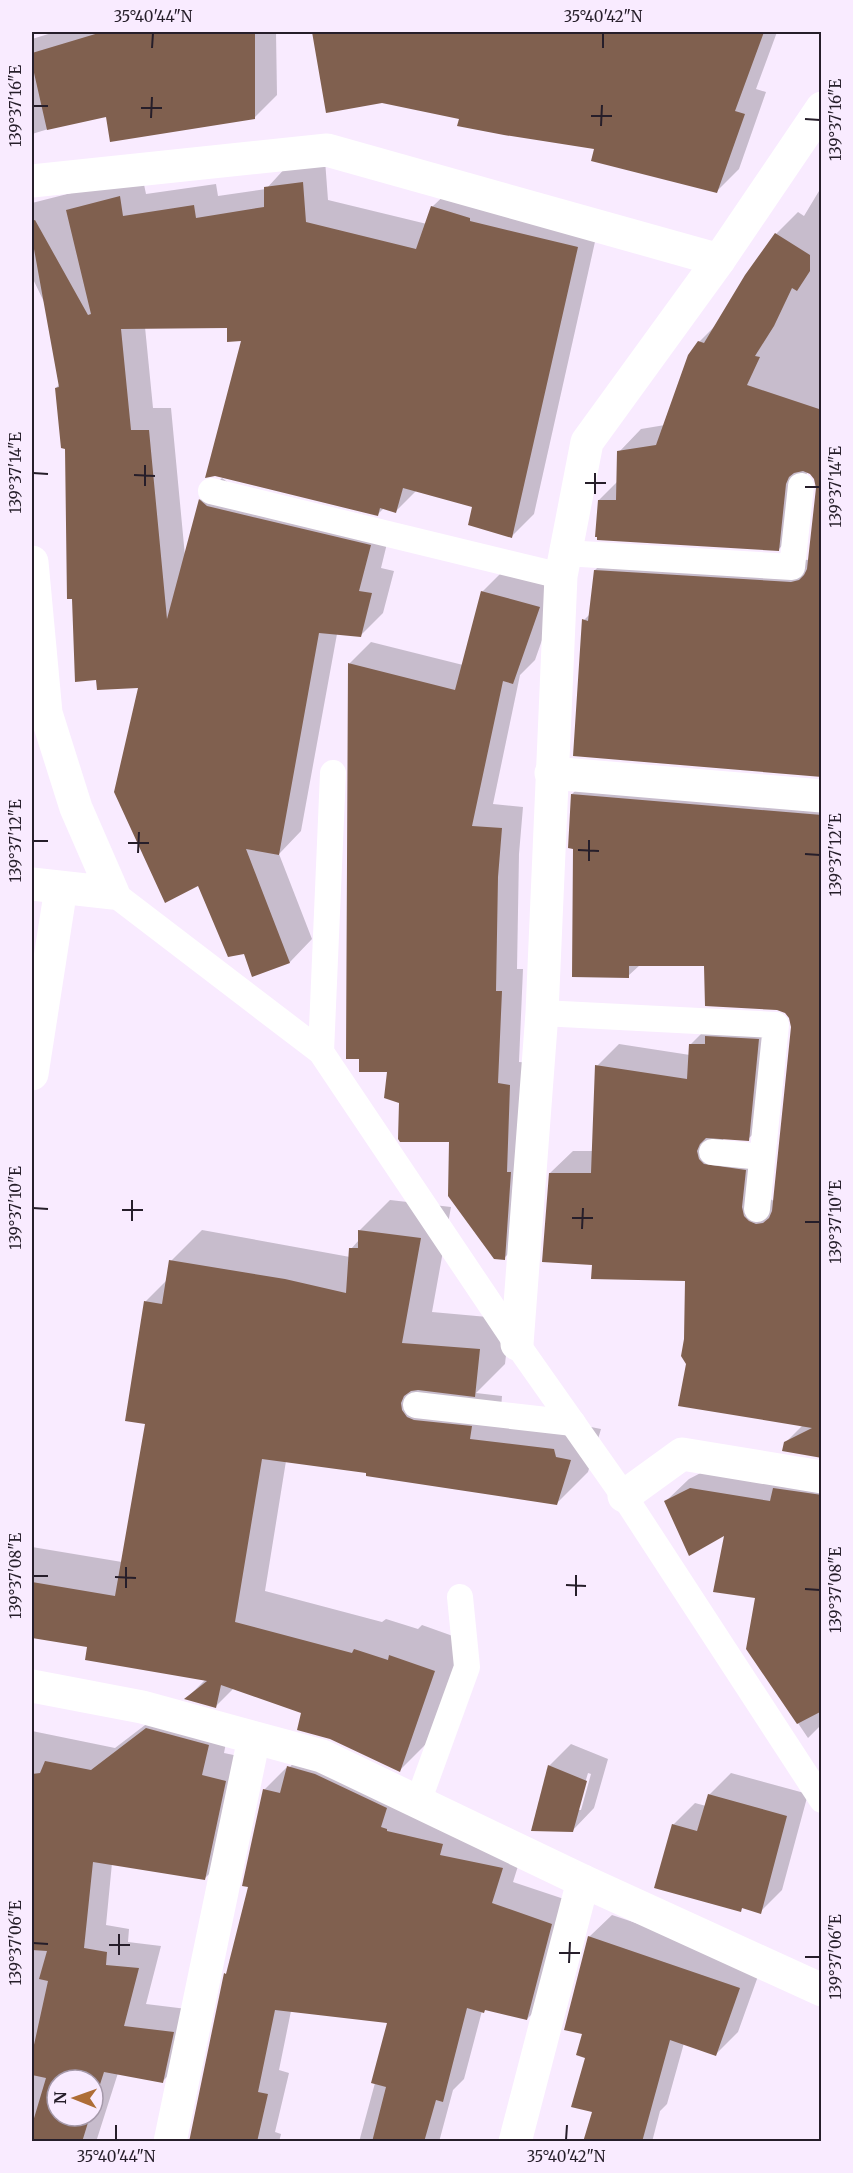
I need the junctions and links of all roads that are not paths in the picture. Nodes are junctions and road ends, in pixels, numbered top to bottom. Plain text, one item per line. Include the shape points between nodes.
1 (822, 108) edge
2 (32, 181) edge
3 (719, 260) junction
4 (801, 486) dead end
5 (211, 491) dead end
6 (32, 562) edge
7 (563, 565) junction
8 (551, 772) junction
9 (333, 773) dead end
10 (822, 796) edge
11 (46, 886) edge
12 (113, 893) junction
13 (542, 1012) junction
14 (321, 1052) junction
15 (32, 1074) edge
16 (712, 1152) dead end
17 (762, 1157) junction
18 (757, 1209) dead end
19 (517, 1344) junction
20 (416, 1405) dead end
21 (573, 1423) junction
22 (822, 1477) edge
23 (624, 1496) junction
24 (460, 1597) dead end
25 (32, 1686) edge
26 (254, 1738) junction
27 (822, 1800) edge
28 (418, 1802) junction
29 (583, 1881) junction
30 (822, 1990) edge
31 (170, 2142) edge
32 (515, 2142) edge

1 - 3 street
2 - 3 street via 327,150
3 - 7 street via 586,442
4 - 7 lane via 792,567
5 - 7 lane
6 - 12 street via 46,713 76,808
7 - 8 street
8 - 10 street
8 - 13 street
9 - 14 lane
11 - 12 street
11 - 15 street
12 - 14 lane
13 - 17 lane via 776,1024
13 - 19 street
14 - 19 lane
16 - 17 lane
17 - 18 lane
19 - 21 lane
20 - 21 lane
21 - 23 lane
22 - 23 street via 682,1454
23 - 27 lane
24 - 28 lane via 467,1667
25 - 26 street via 142,1707
26 - 28 street via 322,1756
26 - 31 street
28 - 29 street
29 - 30 street
29 - 32 street

